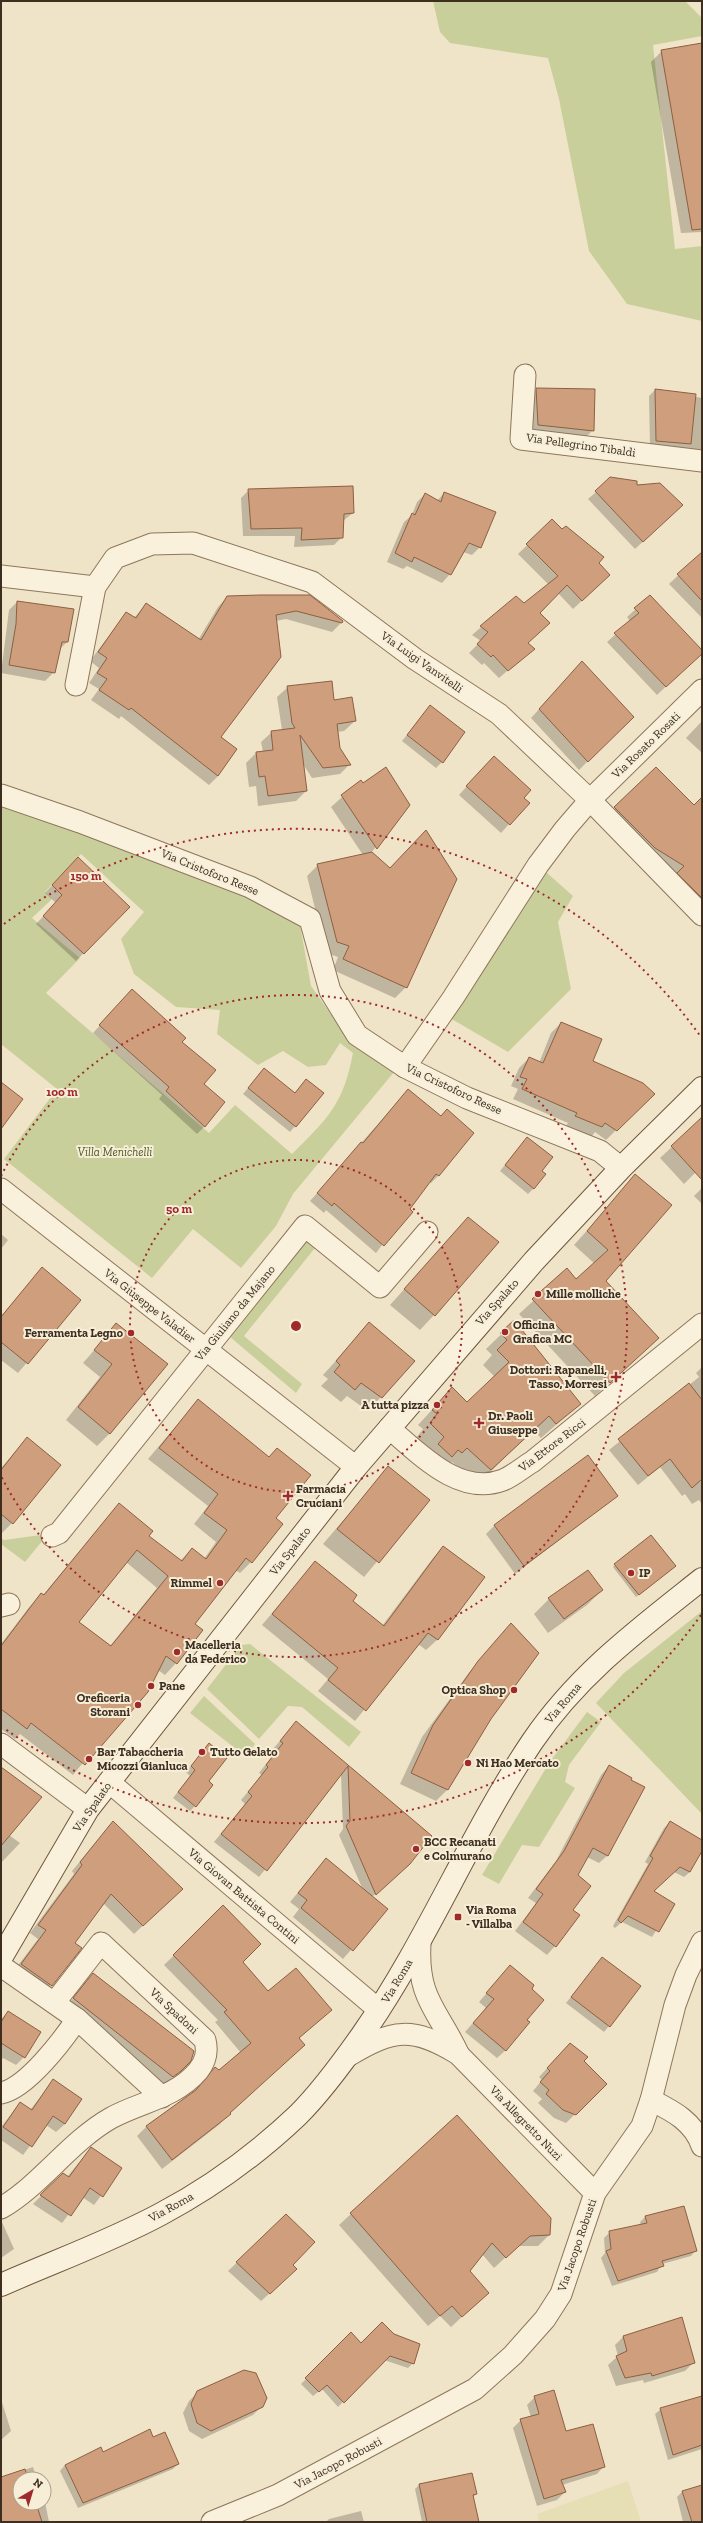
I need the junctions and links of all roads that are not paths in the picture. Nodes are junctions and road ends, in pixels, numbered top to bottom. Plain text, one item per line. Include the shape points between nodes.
1 (525, 375) dead end
2 (702, 461) edge
3 (1, 576) edge
4 (95, 588) junction
5 (76, 685) dead end
6 (702, 690) edge
7 (1, 796) edge
8 (590, 800) junction
9 (702, 915) edge
10 (405, 1067) junction
11 (702, 1088) edge
12 (621, 1168) junction
13 (1, 1189) edge
14 (427, 1232) dead end
15 (702, 1324) edge
16 (206, 1350) junction
17 (389, 1428) junction
18 (356, 1467) junction
19 (56, 1537) dead end
20 (702, 1579) edge
21 (1, 1744) edge
22 (109, 1782) junction
23 (88, 1809) junction
24 (702, 1942) edge
25 (420, 1944) junction
26 (1, 1958) edge
27 (1, 1966) edge
28 (55, 2002) junction
29 (379, 2010) junction
30 (77, 2019) junction
31 (458, 2054) junction
32 (348, 2056) junction
33 (1, 2093) edge
34 (162, 2097) junction
35 (651, 2100) junction
36 (702, 2146) edge
37 (595, 2193) junction
38 (1, 2208) edge
39 (1, 2285) edge
40 (212, 2522) edge

1 - 2 street, Via Pellegrino Tibaldi via 521,439
3 - 4 street
4 - 5 street, Via Luigi Vanvitelli
4 - 8 street, Via Luigi Vanvitelli via 115,558 152,544 193,543 312,582 415,659 499,714
6 - 8 street, Via Rosato Rosati
7 - 10 street, Via Cristoforo Resse via 80,822 250,887 310,919 330,991 357,1035
8 - 9 street, Via Luigi Vanvitelli
8 - 10 street, Via Rosato Rosati via 550,849
10 - 12 street, Via Cristoforo Resse via 467,1098 600,1151
11 - 12 main road, Via Spalato
12 - 17 main road, Via Spalato via 494,1305
13 - 16 street, Via Giuseppe Valadier
14 - 16 street, Via Giuliano da Majano via 380,1287 304,1226
15 - 17 street, Via Ettore Ricci via 538,1457 503,1480 486,1483 468,1482 449,1476
16 - 18 street, Via Giuseppe Valadier
16 - 19 street, Via Giuliano da Majano
17 - 18 main road, Via Spalato
18 - 22 main road, Via Spalato
20 - 25 main road, Via Roma via 607,1654 555,1711 504,1787
21 - 23 street
22 - 23 main road, Via Spalato
22 - 29 street, Via Giovan Battista Contini
23 - 26 main road, Via Spalato
24 - 35 street, Via Jacopo Robusti via 675,2005
25 - 29 main road, Via Roma
25 - 31 street, Via Allegretto Nuzi via 419,1969 423,1988 436,2017
27 - 28 street
28 - 30 street
28 - 34 street, Via Spadoni via 101,1943 205,2040 206,2058 198,2071
29 - 32 main road, Via Roma
30 - 33 street via 57,2048 25,2079
30 - 34 street
31 - 32 street, Via Allegretto Nuzi via 436,2041 408,2034 373,2041
31 - 37 street, Via Allegretto Nuzi
32 - 39 main road, Via Roma via 299,2113 269,2140 190,2198 158,2216
34 - 38 street, Via Spadoni via 110,2118 67,2150 18,2198
35 - 36 street via 679,2115 698,2135
35 - 37 street, Via Jacopo Robusti via 642,2126
37 - 40 street, Via Jacopo Robusti via 561,2294 545,2319 489,2378 475,2389 278,2495

